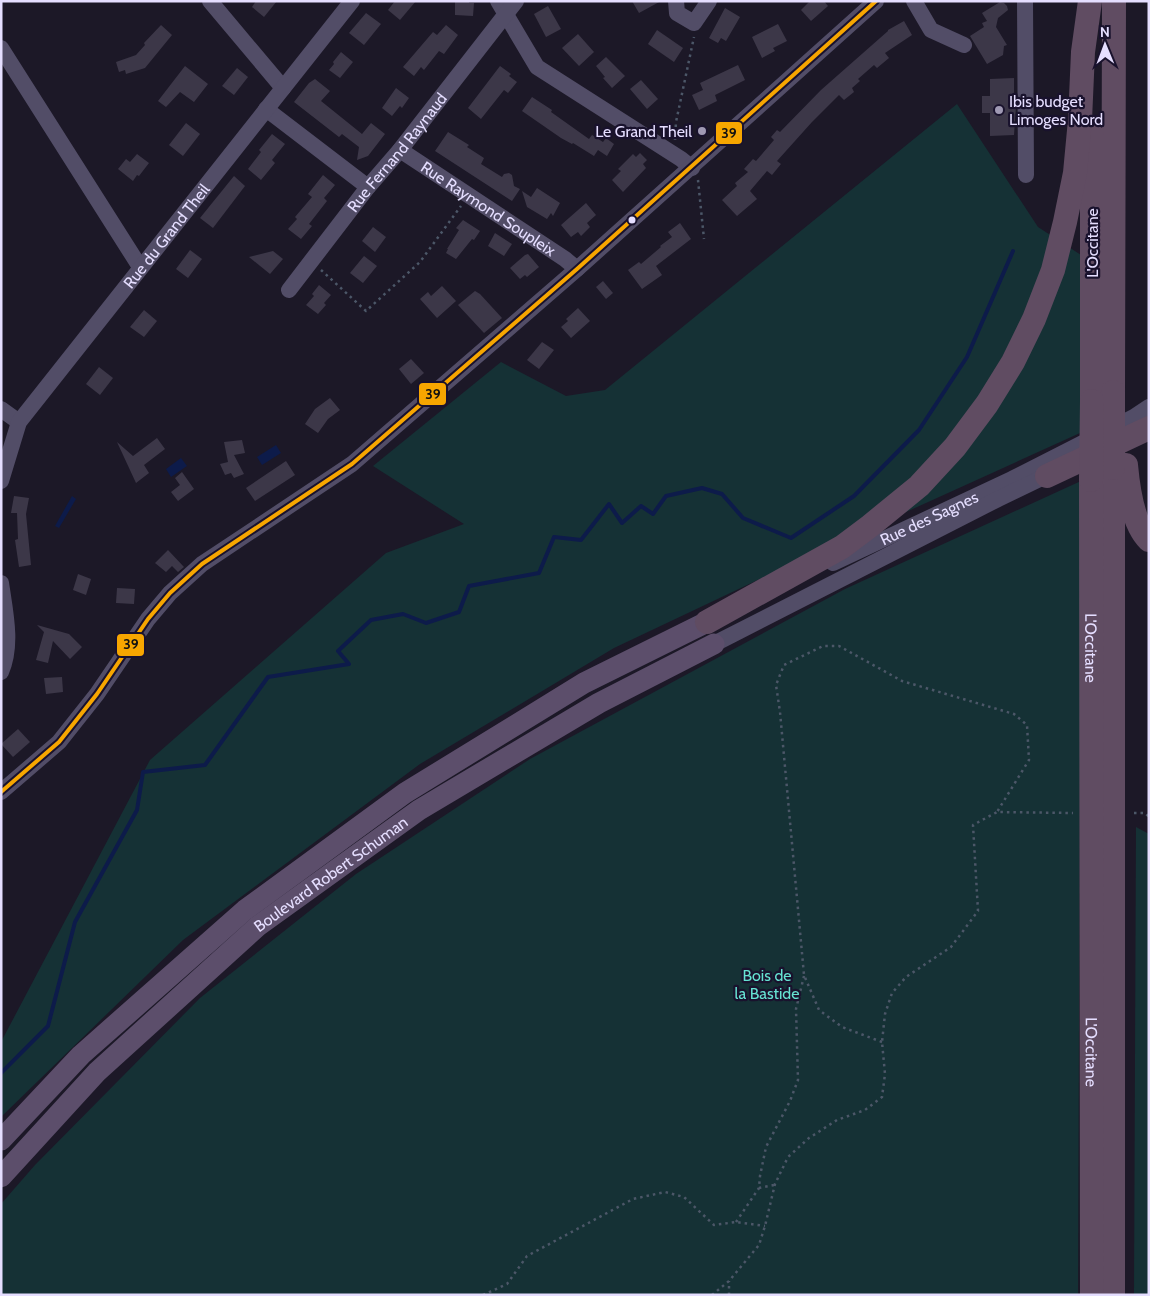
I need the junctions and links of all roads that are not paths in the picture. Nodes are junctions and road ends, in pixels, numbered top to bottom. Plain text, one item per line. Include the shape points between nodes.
1 (210, 1) edge
2 (352, 1) edge
3 (516, 1) edge
4 (676, 1) edge
5 (709, 1) edge
6 (914, 1) edge
7 (1025, 1) edge
8 (1091, 1) edge
9 (1114, 1) edge
10 (875, 2) edge
11 (501, 8) edge
12 (964, 45) dead end
13 (1, 48) edge
14 (283, 88) junction
15 (266, 110) junction
16 (400, 150) junction
17 (692, 168) junction
18 (1026, 175) dead end
19 (368, 187) junction
20 (140, 267) junction
21 (577, 269) junction
22 (289, 290) dead end
23 (1149, 407) edge
24 (1, 409) edge
25 (1149, 418) edge
26 (19, 422) junction
27 (1149, 428) edge
28 (1119, 467) junction
29 (1046, 476) junction
30 (1, 481) edge
31 (1149, 540) edge
32 (1, 582) edge
33 (711, 633) junction
34 (1, 672) edge
35 (1, 792) edge
36 (1, 1140) edge
37 (1, 1177) edge
38 (1092, 1295) edge
39 (1113, 1295) edge

1 - 14 street
2 - 14 street, Rue du Grand Theil
3 - 11 street, Rue Fernand Raynaud
4 - 5 street via 677,13 694,23
6 - 12 street via 931,30
7 - 18 street
8 - 33 highway via 1083,52 1075,173 1065,222 1053,270 1013,362 955,447 919,486 842,547
8 - 38 highway, L'Occitane, bridge
9 - 28 highway, L'Occitane, bridge via 1113,392
10 - 17 street
11 - 16 street, Rue Fernand Raynaud
11 - 17 street via 537,67
13 - 20 street
14 - 15 street, Rue du Grand Theil
15 - 19 street
15 - 20 street, Rue du Grand Theil
16 - 19 street, Rue Fernand Raynaud
16 - 21 street, Rue Raymond Soupleix
17 - 21 street
19 - 22 street, Rue Fernand Raynaud
20 - 26 street, Rue du Grand Theil
21 - 35 street via 352,464 202,564 148,619 97,694 59,742
23 - 33 street, Rue des Sagnes
24 - 26 street
25 - 29 street, Rue des Sagnes
26 - 30 street, Rue du Grand Theil
27 - 29 highway
28 - 31 highway via 1143,534
28 - 39 highway, L'Occitane
29 - 33 street, Rue des Sagnes
32 - 34 street via 6,623 6,660
33 - 36 main road, Boulevard Robert Schuman via 584,683 405,793 245,910 81,1055
33 - 37 main road, Boulevard Robert Schuman via 419,810 258,926 97,1072

